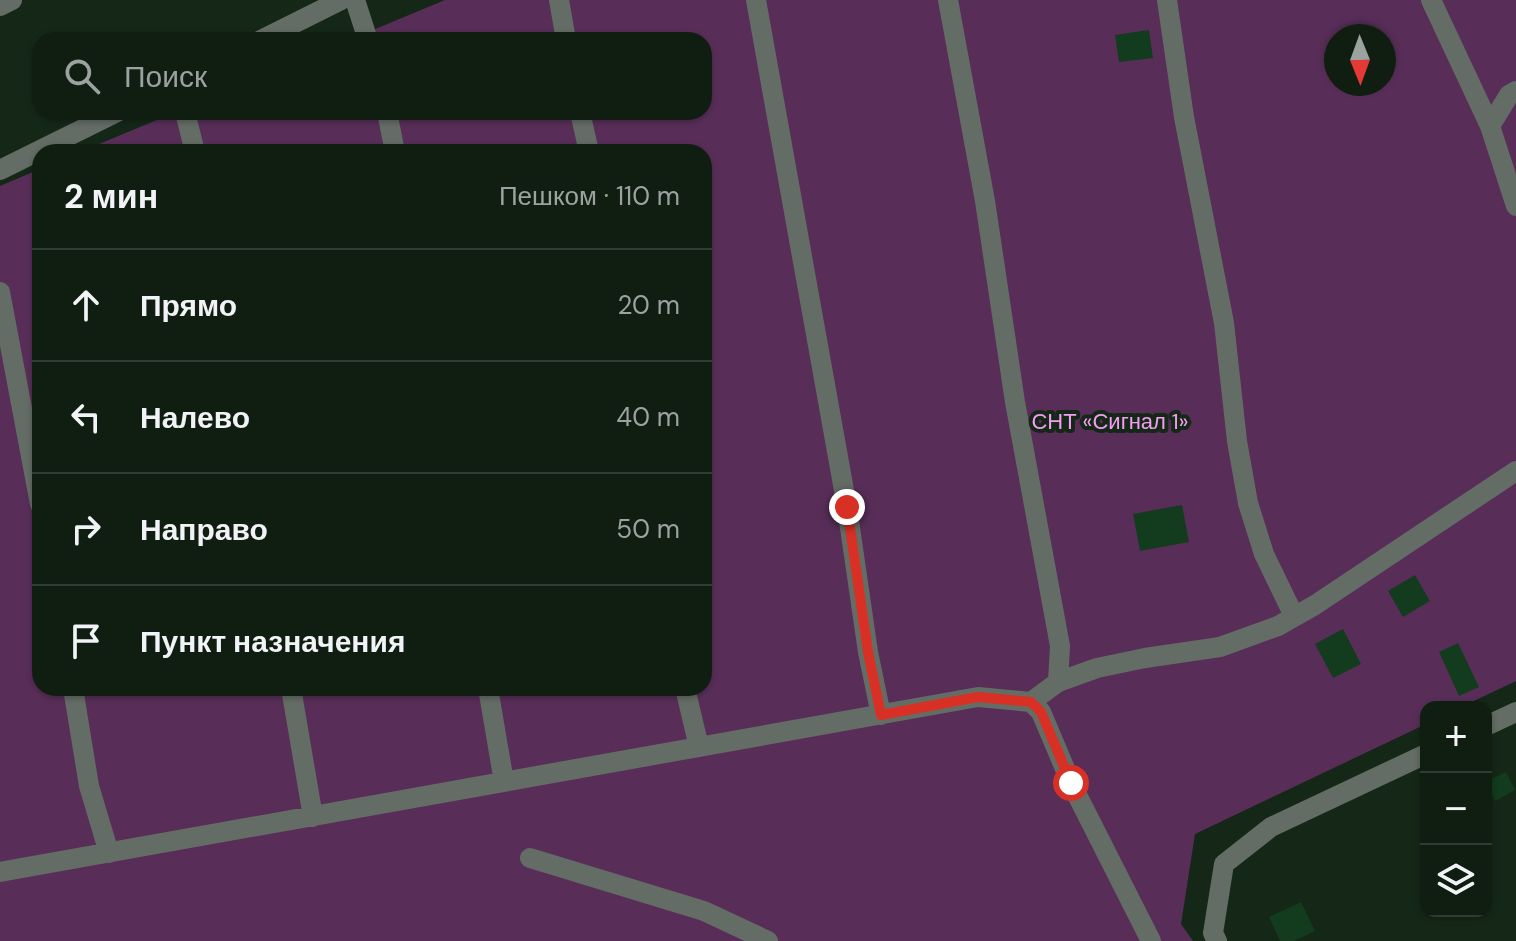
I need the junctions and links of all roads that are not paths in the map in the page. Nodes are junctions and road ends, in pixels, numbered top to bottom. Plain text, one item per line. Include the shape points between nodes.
1 (12, 0) edge
2 (341, 0) edge
3 (355, 0) edge
4 (559, 0) edge
5 (756, 0) edge
6 (948, 0) edge
7 (1167, 0) edge
8 (1431, 0) edge
9 (0, 6) edge
10 (277, 32) edge
11 (365, 32) edge
12 (565, 32) edge
13 (1516, 91) edge
14 (101, 120) edge
15 (187, 120) edge
16 (389, 120) edge
17 (582, 120) edge
18 (1490, 126) junction
19 (52, 144) edge
20 (193, 144) edge
21 (393, 144) edge
22 (587, 144) edge
23 (32, 154) edge
24 (0, 170) edge
25 (1516, 206) edge
26 (0, 292) edge
27 (32, 462) edge
28 (1516, 471) edge
29 (1294, 616) junction
30 (1058, 682) junction
31 (74, 696) edge
32 (292, 696) edge
33 (489, 696) edge
34 (687, 696) edge
35 (1031, 702) junction
36 (1516, 712) edge
37 (881, 715) junction
38 (1492, 723) edge
39 (699, 747) junction
40 (1420, 757) edge
41 (504, 782) junction
42 (313, 817) junction
43 (109, 853) junction
44 (530, 858) dead end
45 (0, 872) edge
46 (768, 941) edge
47 (1151, 941) edge
48 (1217, 941) edge

1 - 9 street
2 - 10 street
3 - 11 street
4 - 12 street
5 - 37 street
6 - 30 street via 1060,646
7 - 29 street via 1224,323 1248,503 1264,554
8 - 18 street
13 - 18 street
14 - 19 street
15 - 20 street
16 - 21 street
17 - 22 street
18 - 25 street
23 - 24 street
26 - 27 street
28 - 29 street
29 - 30 street via 1220,647 1121,663
30 - 35 street
31 - 43 street via 89,786
32 - 42 street
33 - 41 street
34 - 39 street
35 - 37 street via 978,697
35 - 47 street via 1041,712
36 - 38 street
37 - 39 street
39 - 41 street
40 - 48 street via 1271,827 1224,864 1213,933
41 - 42 street
42 - 43 street
43 - 45 street
44 - 46 street via 704,911

